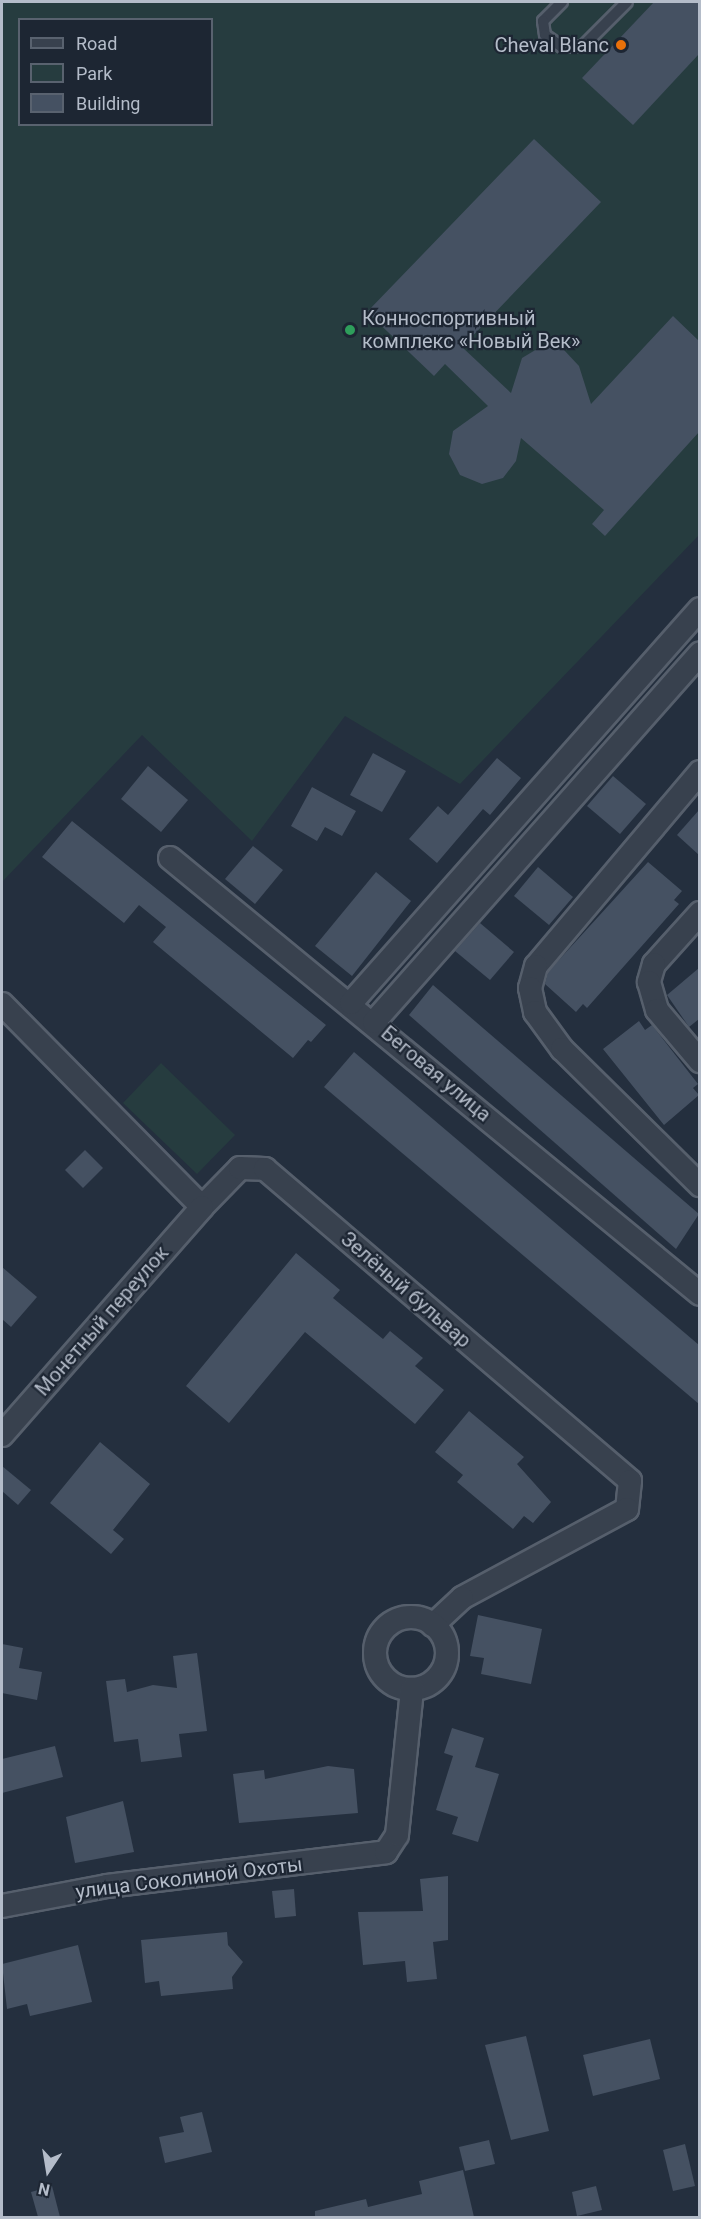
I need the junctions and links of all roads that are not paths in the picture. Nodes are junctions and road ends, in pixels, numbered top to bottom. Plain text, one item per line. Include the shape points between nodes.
1 (562, 2) edge
2 (627, 2) edge
3 (699, 609) edge
4 (699, 654) edge
5 (699, 772) edge
6 (170, 858) dead end
7 (699, 913) edge
8 (351, 1003) junction
9 (2, 1004) edge
10 (374, 1022) junction
11 (699, 1061) edge
12 (699, 1185) edge
13 (202, 1207) junction
14 (699, 1294) edge
15 (2, 1435) edge
16 (434, 1625) junction
17 (412, 1689) junction
18 (2, 1906) edge

1 - 2 lane via 543,21 545,35 562,47 583,46
3 - 8 street
4 - 10 street
5 - 12 street via 536,966 530,988 535,1012 562,1049
6 - 8 street, Беговая улица
7 - 11 street via 654,964 650,982 657,1010
8 - 10 street, Беговая улица
9 - 13 street
10 - 14 street, Беговая улица
13 - 15 street, Монетный переулок
13 - 16 street, Зелёный бульвар via 240,1168 265,1169 630,1481 627,1509 462,1598
16 - 17 street via 447,1650 445,1664 426,1686
16 - 17 street via 404,1618 380,1635 376,1665 397,1686
17 - 18 street, улица Соколиной Охоты via 397,1835 377,1856 158,1878

